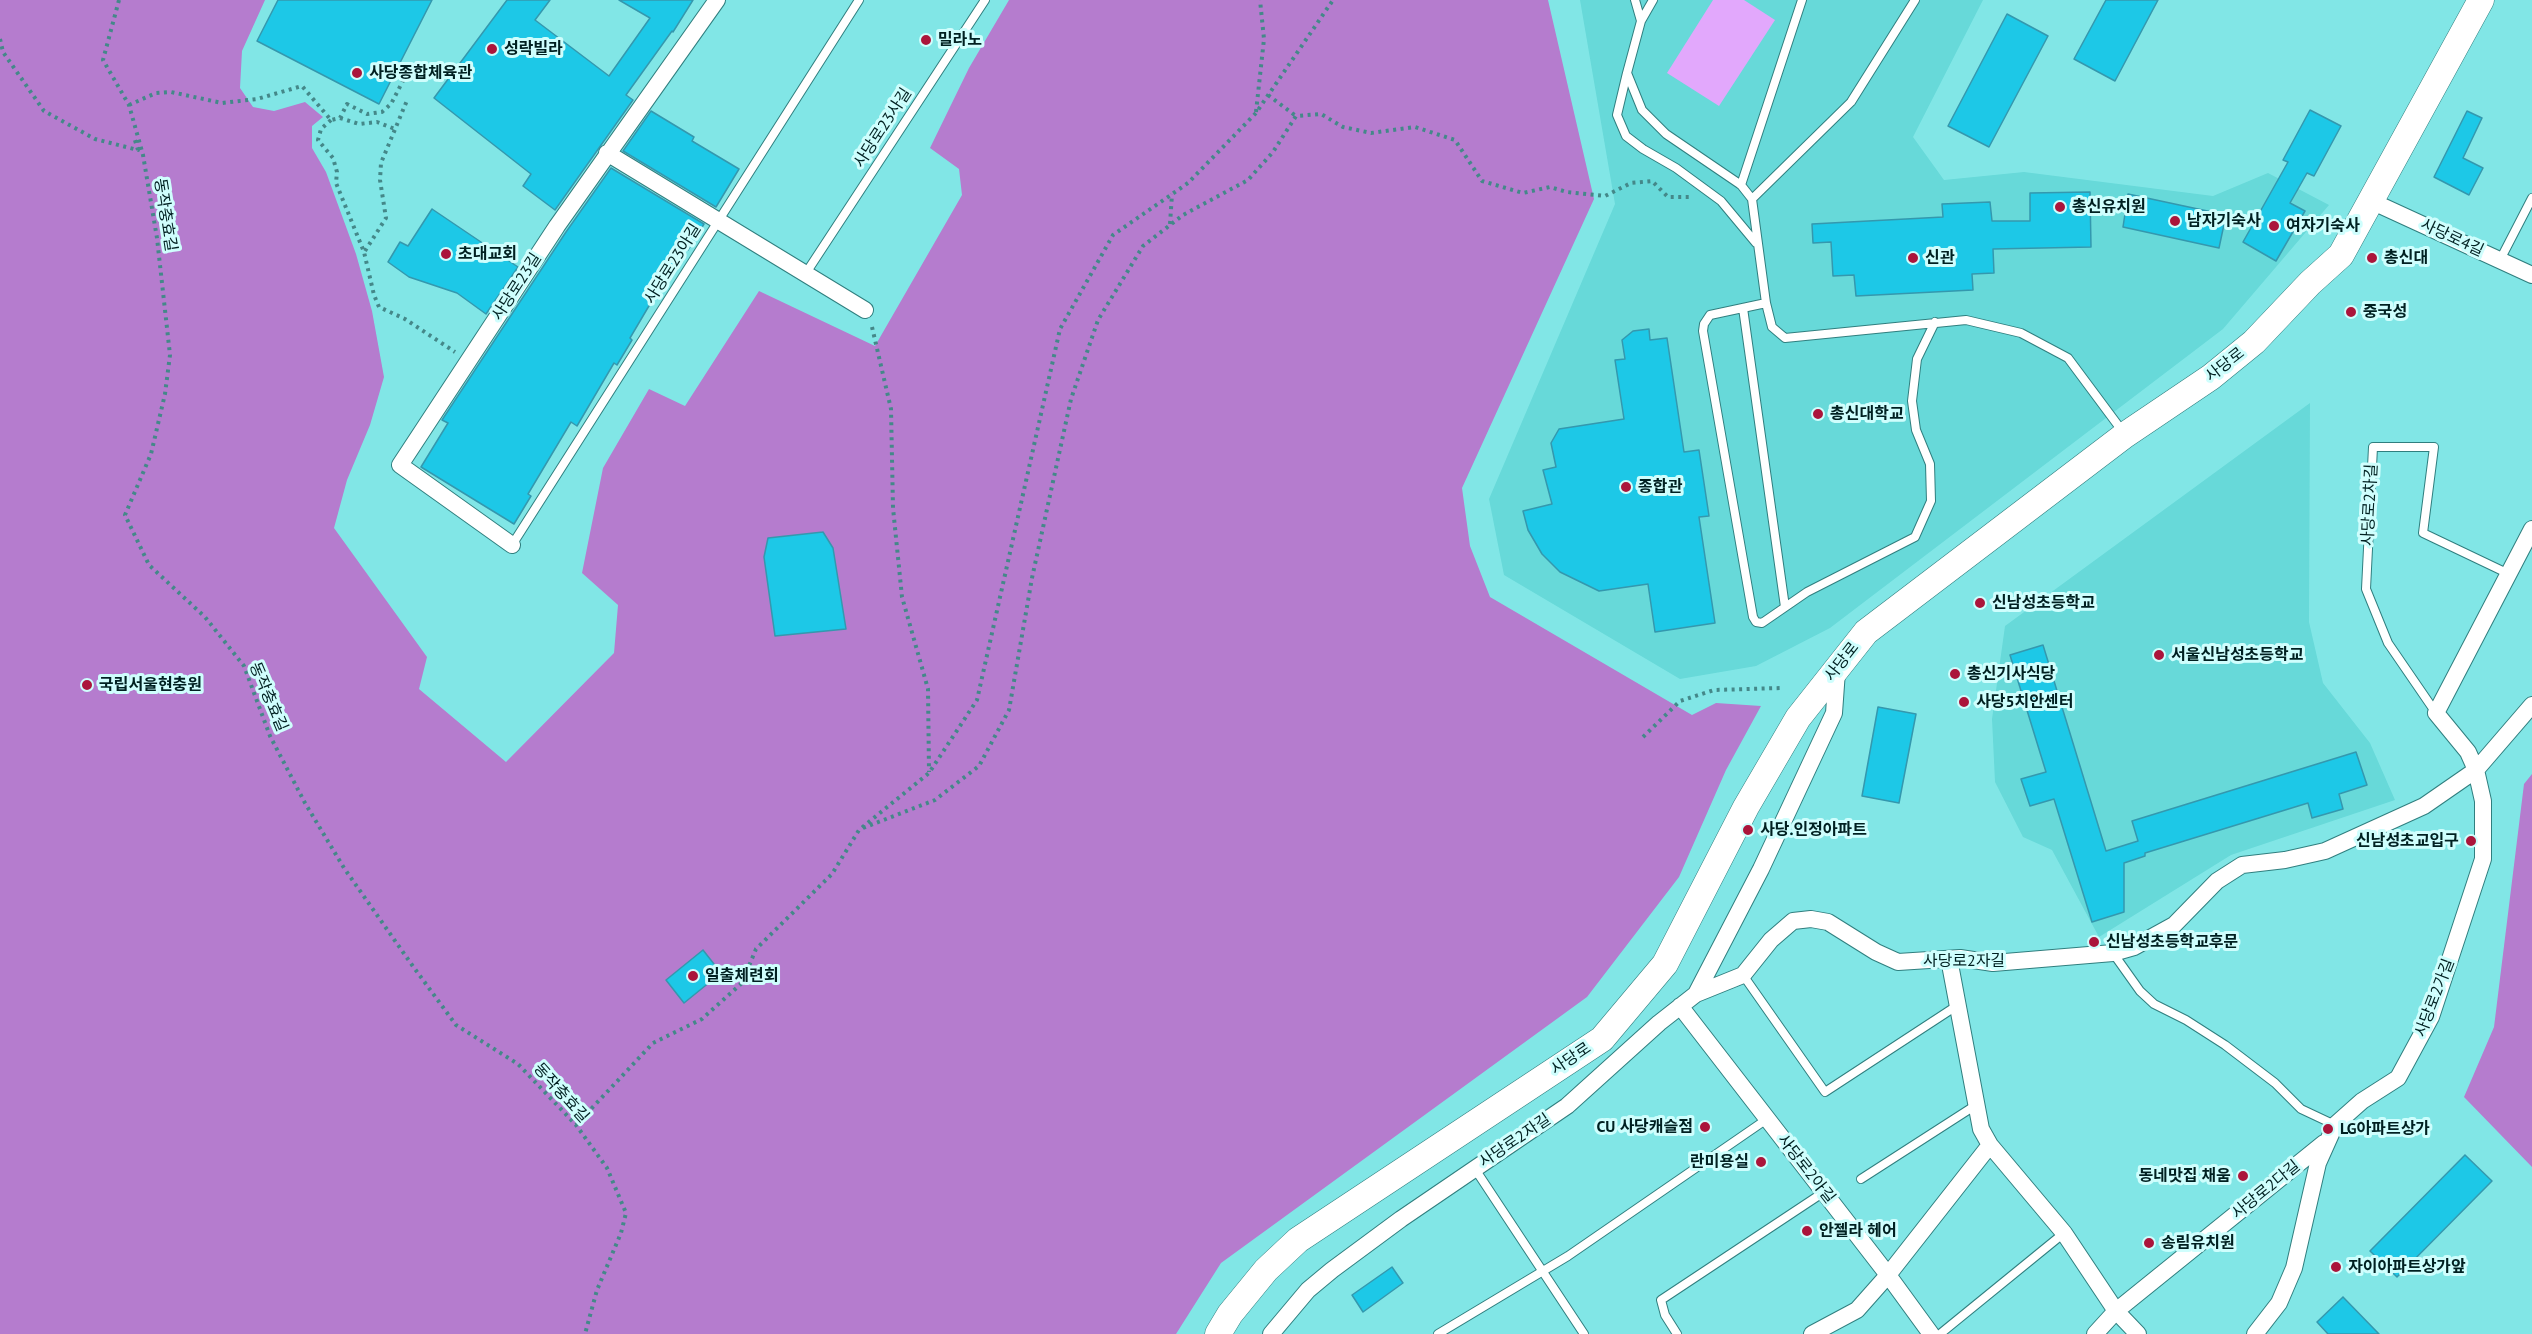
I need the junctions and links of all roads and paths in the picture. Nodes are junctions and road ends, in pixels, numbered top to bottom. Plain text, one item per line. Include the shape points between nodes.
1 (119, 0) edge
2 (717, 0) edge
3 (860, 0) edge
4 (985, 0) edge
5 (1260, 0) edge
6 (1333, 0) edge
7 (1635, 0) edge
8 (1653, 0) edge
9 (1802, 0) edge
10 (1915, 0) edge
11 (2481, 0) edge
12 (1641, 21) junction
13 (0, 39) edge
14 (1627, 73) junction
15 (406, 75) dead end
16 (1268, 95) junction
17 (408, 98) dead end
18 (129, 105) junction
19 (1256, 113) junction
20 (1296, 116) junction
21 (340, 118) junction
22 (331, 120) junction
23 (395, 129) junction
24 (607, 153) junction
25 (1741, 184) junction
26 (1172, 194) junction
27 (2532, 198) edge
28 (1752, 200) junction
29 (1720, 201) junction
30 (2371, 201) junction
31 (718, 219) junction
32 (1170, 225) junction
33 (1756, 243) junction
34 (364, 252) junction
35 (2500, 260) junction
36 (806, 273) junction
37 (2532, 275) edge
38 (1766, 303) junction
39 (1743, 308) junction
40 (865, 310) joint
41 (1935, 322) junction
42 (468, 361) junction
43 (2125, 435) junction
44 (2532, 529) edge
45 (512, 545) joint
46 (2509, 574) junction
47 (1785, 607) junction
48 (1837, 669) junction
49 (1781, 688) dead end
50 (2532, 705) edge
51 (2436, 713) junction
52 (1643, 737) dead end
53 (2476, 770) junction
54 (930, 773) junction
55 (859, 830) junction
56 (2113, 954) junction
57 (1949, 959) junction
58 (1743, 975) junction
59 (1696, 994) junction
60 (1958, 1005) junction
61 (1680, 1006) junction
62 (1977, 1105) junction
63 (1767, 1119) junction
64 (576, 1125) junction
65 (2335, 1125) junction
66 (2328, 1140) junction
67 (1990, 1145) junction
68 (1475, 1169) junction
69 (1861, 1179) dead end
70 (1824, 1192) junction
71 (2064, 1233) junction
72 (1543, 1271) junction
73 (1888, 1275) junction
74 (2116, 1311) junction
75 (585, 1334) edge
76 (1218, 1334) edge
77 (1271, 1334) edge
78 (1438, 1334) edge
79 (1584, 1334) edge
80 (1677, 1334) edge
81 (1812, 1334) edge
82 (1931, 1334) edge
83 (1940, 1334) edge
84 (2095, 1334) edge
85 (2138, 1334) edge
86 (2255, 1334) edge

1 - 18 path, 동작충효길 via 103,60
2 - 24 street, 사당로23길
3 - 31 lane, 사당로23아길
4 - 36 lane, 사당로23사길
5 - 19 path via 1264,39
6 - 16 path
7 - 12 lane
8 - 12 lane
9 - 25 lane
10 - 28 lane via 1851,102
11 - 30 main road, 사당로
12 - 14 lane
13 - 18 path via 3,52 44,111 68,127 94,140 138,150 129,117 132,101
14 - 25 lane via 1642,110 1666,134
14 - 29 lane via 1617,115 1626,136
15 - 21 path via 391,104 382,112 367,114 347,104
16 - 19 path
16 - 20 path
17 - 23 path
18 - 22 path via 156,93 171,92 222,103 257,99 302,86
18 - 64 path, 동작충효길 via 143,155 157,238 171,355 151,453 124,514 148,565 205,617 244,666 270,736 311,812 377,918 456,1025 518,1064
19 - 26 path via 1188,183
20 - 29 path via 1321,114 1343,127 1371,133 1415,127 1455,140 1482,181 1523,193 1550,187 1605,196 1632,183 1652,181 1668,197 1691,196 1708,205
20 - 32 path via 1273,152 1248,180 1183,214
21 - 22 path
21 - 23 path via 359,124 377,122
22 - 34 path via 321,129 318,140 333,158 336,183
23 - 34 path via 381,163 386,218
24 - 31 street
24 - 42 street, 사당로23길
25 - 28 lane
26 - 32 path
26 - 54 path via 1113,235 1060,329 977,700
27 - 35 lane
28 - 33 lane
29 - 33 lane
30 - 35 street, 사당로4길
30 - 43 main road, 사당로 via 2341,255 2254,342 2211,378
31 - 36 street
31 - 45 lane, 사당로23아길
32 - 55 path via 1143,246 1098,320 1075,387 1032,578 1009,710 979,766 935,800
33 - 38 lane
34 - 42 path via 379,307 405,318
35 - 37 street, 사당로4길
36 - 40 street
38 - 39 lane
38 - 41 lane via 1772,327 1785,338
39 - 47 lane
39 - 47 lane via 1710,315 1703,331 1753,617 1762,623
40 - 54 path via 891,409 893,508 902,597 928,689
41 - 43 lane via 1966,320 2020,333 2068,358
41 - 47 lane via 1917,359 1912,401 1916,430 1930,464 1931,501 1915,537 1806,592
42 - 45 street, 사당로23길 via 400,465
43 - 48 main road, 사당로 via 1866,632
44 - 46 street
46 - 51 street
46 - 51 lane, 사당로2차길 via 2423,532 2434,447 2373,447 2366,589 2388,643
48 - 59 street via 1834,713 1761,869
48 - 76 main road, 사당로 via 1792,728 1746,807 1665,964 1602,1039 1298,1240 1266,1270
49 - 52 path via 1714,690 1680,701
50 - 53 street
51 - 53 street, 사당로2차길 via 2468,752
53 - 56 street, 사당로2자길 via 2424,806 2325,851 2242,865 2217,881 2174,924
53 - 65 street, 사당로2가길 via 2483,801 2482,859 2431,1017 2398,1078 2362,1101
54 - 55 path
55 - 64 path via 832,874 756,949 741,983 702,1019 653,1043
56 - 57 street, 사당로2자길 via 1993,963
56 - 65 lane via 2154,1004 2225,1045 2275,1083 2301,1109
57 - 58 street, 사당로2자길 via 1898,963 1828,922 1811,919 1793,921 1771,940
57 - 60 street
58 - 59 street, 사당로2자길
58 - 60 lane via 1825,1092
59 - 61 street, 사당로2자길
60 - 62 street
61 - 63 street, 사당로2아길
61 - 68 street, 사당로2자길 via 1567,1106
62 - 67 street via 1981,1129
62 - 69 lane
63 - 70 street, 사당로2아길
63 - 72 lane
64 - 75 path, 동작충효길 via 607,1168 626,1213
65 - 66 street, 사당로2가길
66 - 74 street, 사당로2다길
66 - 86 street, 사당로2가길 via 2318,1163 2294,1268 2279,1303
67 - 71 street
67 - 73 street
68 - 72 lane
68 - 77 street, 사당로2자길 via 1324,1276
70 - 73 street, 사당로2아길
70 - 80 lane via 1661,1300
71 - 74 street
71 - 83 lane
72 - 78 lane
72 - 79 lane
73 - 81 street via 1857,1310
73 - 82 street, 사당로2아길
74 - 84 street, 사당로2다길
74 - 85 street

